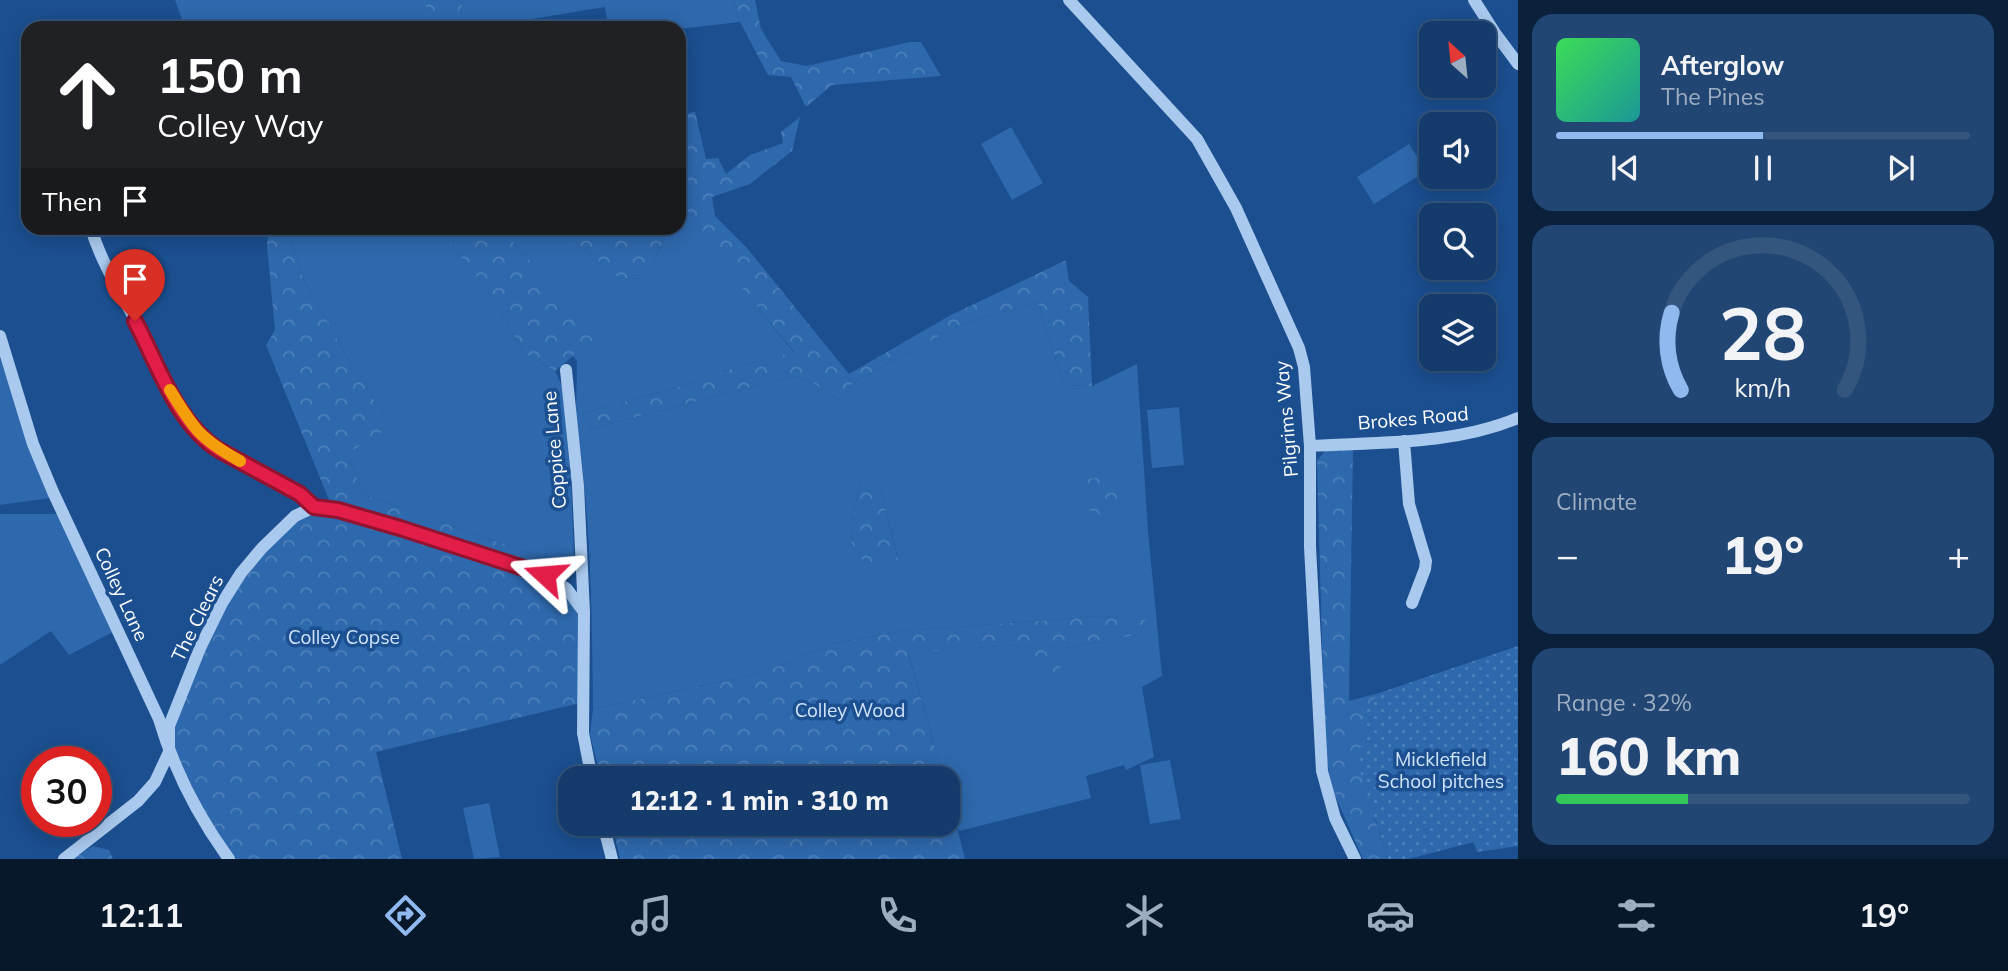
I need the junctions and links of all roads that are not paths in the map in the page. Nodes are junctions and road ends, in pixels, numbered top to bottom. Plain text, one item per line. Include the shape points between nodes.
1 (1069, 0) edge
2 (1474, 0) edge
3 (1518, 64) edge
4 (94, 235) edge
5 (0, 336) edge
6 (566, 370) dead end
7 (1518, 418) edge
8 (1404, 441) junction
9 (1310, 446) junction
10 (314, 507) junction
11 (1412, 603) dead end
12 (584, 612) junction
13 (169, 752) junction
14 (589, 766) edge
15 (606, 836) edge
16 (64, 859) edge
17 (229, 859) edge
18 (612, 859) edge
19 (1355, 859) edge

1 - 9 street, Pilgrims Way via 1197,139 1236,208 1299,348
2 - 3 street
4 - 10 street via 170,390 196,430 208,443 300,494
5 - 13 street, Colley Lane via 33,444 159,719
6 - 12 street, Coppice Lane
7 - 8 street, Brokes Road via 1475,433
8 - 9 street, Brokes Road
8 - 11 street via 1409,504 1426,561
9 - 19 street, Pilgrims Way via 1310,547 1322,771 1335,818
10 - 12 street via 400,528 545,575 567,589
10 - 13 street, The Clears via 295,516 262,548 222,603 169,726
12 - 14 street, Coppice Lane via 583,733
13 - 16 street, The Clears via 155,782 138,801
13 - 17 street, Colley Lane via 189,798
15 - 18 street

